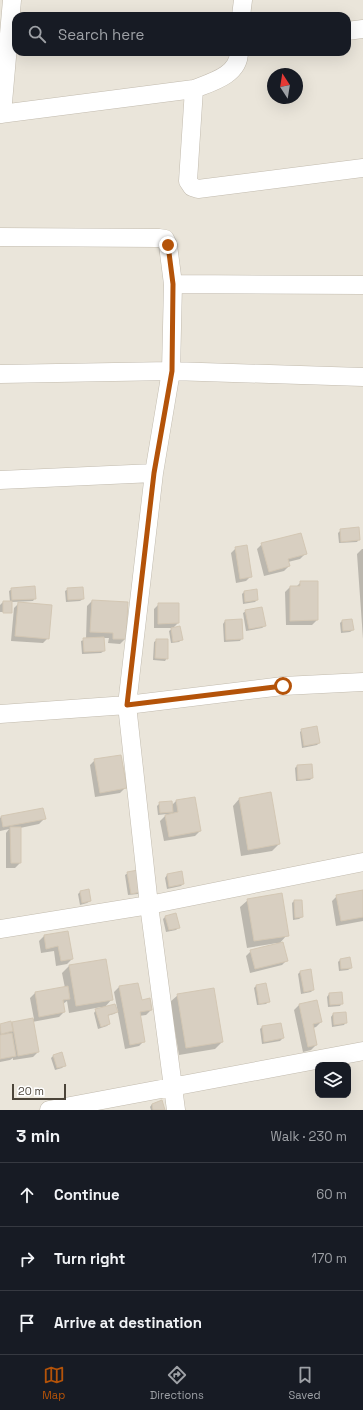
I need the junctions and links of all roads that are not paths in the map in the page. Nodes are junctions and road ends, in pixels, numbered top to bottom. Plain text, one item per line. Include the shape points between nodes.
1 (12, 0) edge
2 (242, 0) edge
3 (241, 12) edge
4 (363, 29) edge
5 (351, 30) edge
6 (239, 56) edge
7 (194, 89) junction
8 (1, 114) edge
9 (363, 168) edge
10 (0, 237) edge
11 (173, 284) junction
12 (363, 285) edge
13 (172, 371) junction
14 (0, 374) edge
15 (363, 377) edge
16 (154, 473) junction
17 (0, 480) edge
18 (363, 682) edge
19 (127, 705) junction
20 (0, 714) edge
21 (363, 862) edge
22 (149, 904) junction
23 (0, 929) edge
24 (363, 1051) edge
25 (172, 1087) junction
26 (49, 1110) edge
27 (176, 1110) edge

1 - 8 street
2 - 3 street
4 - 5 street
6 - 7 street via 234,69 221,78
7 - 8 street
7 - 9 street via 188,181 192,187 198,189
10 - 11 street via 165,239
11 - 12 street
11 - 13 street
13 - 14 street
13 - 15 street
13 - 16 street
16 - 17 street
16 - 19 street
18 - 19 street via 283,686
19 - 20 street
19 - 22 street
21 - 22 street
22 - 23 street
22 - 25 street
24 - 25 street
25 - 26 street
25 - 27 street

